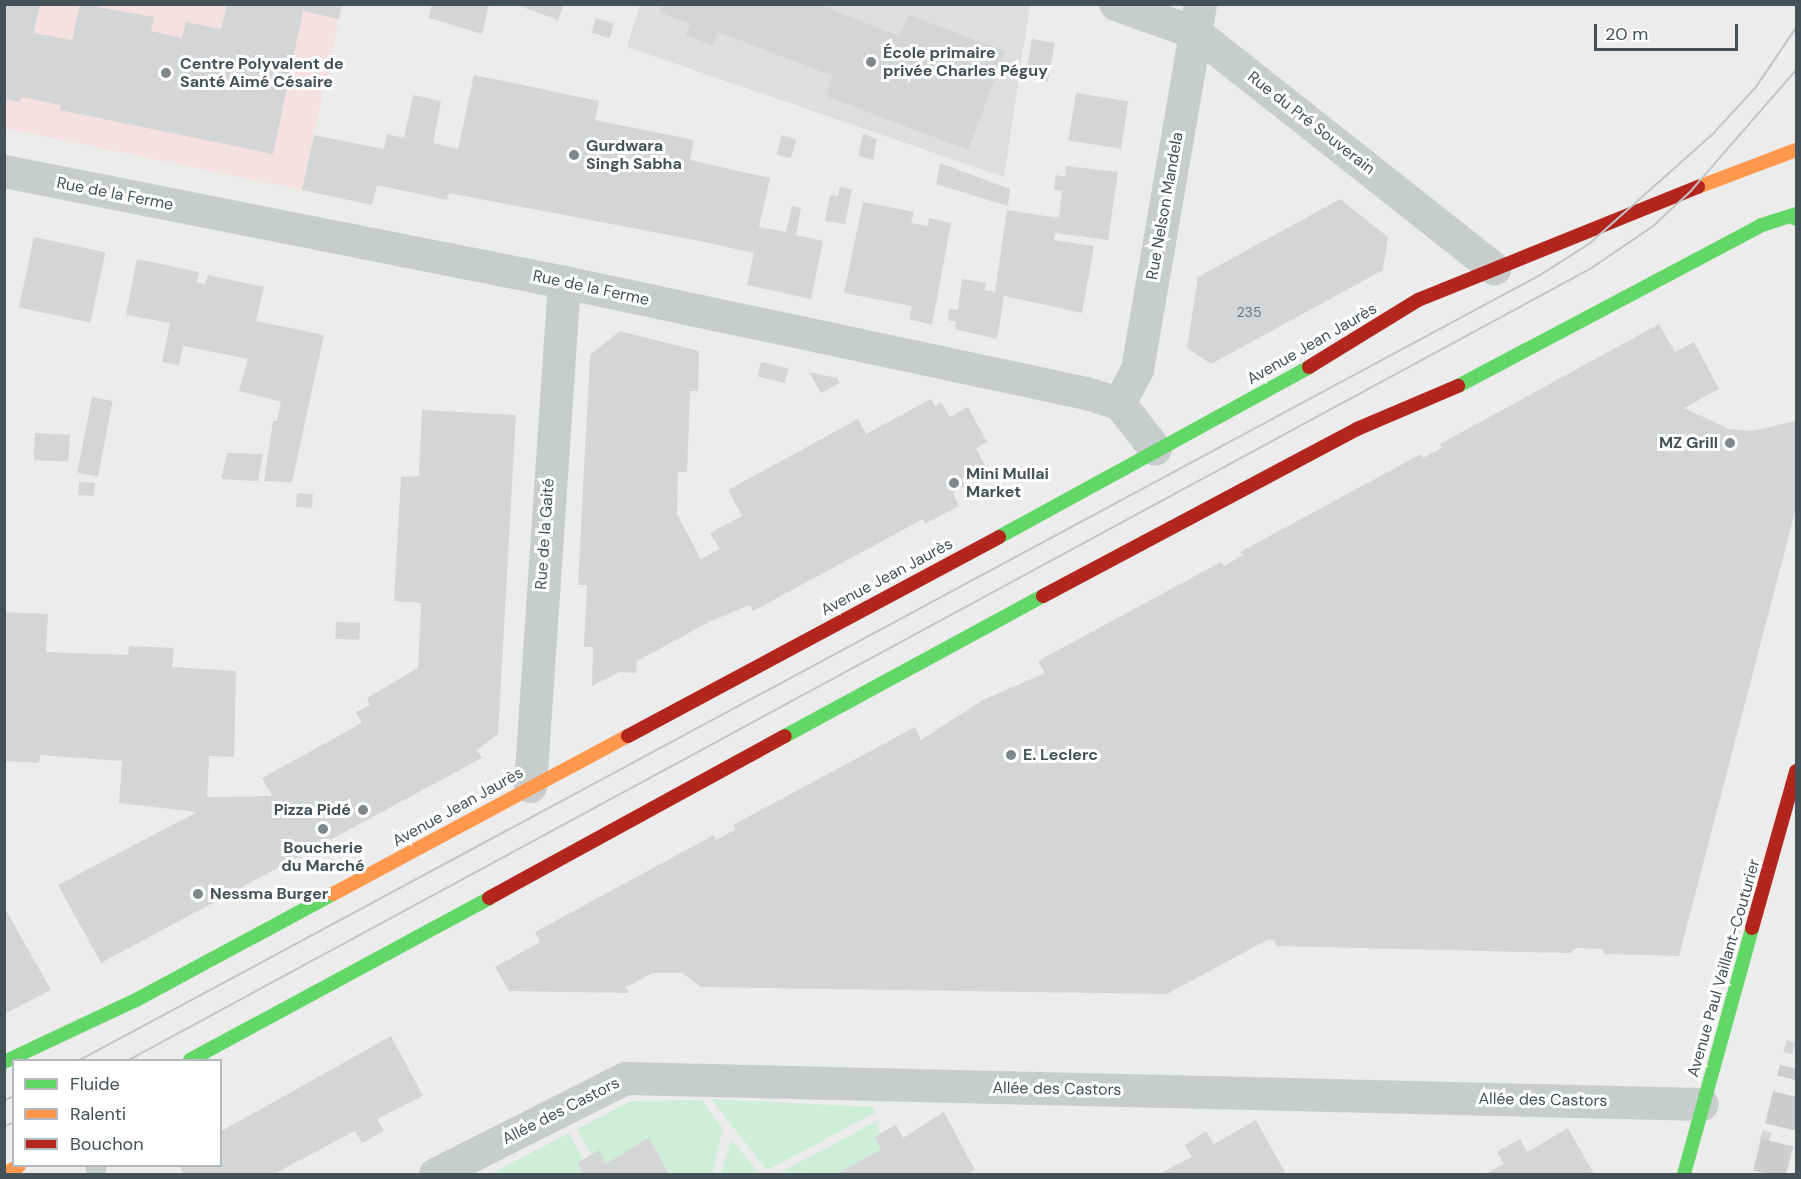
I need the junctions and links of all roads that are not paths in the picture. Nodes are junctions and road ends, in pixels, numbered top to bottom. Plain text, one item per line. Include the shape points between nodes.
1 (1114, 4) edge
2 (1198, 19) edge
3 (1797, 150) edge
4 (4, 171) edge
5 (1795, 216) edge
6 (1494, 268) junction
7 (564, 282) junction
8 (1119, 403) junction
9 (1155, 450) junction
10 (1797, 771) edge
11 (530, 786) junction
12 (192, 1059) edge
13 (4, 1062) edge
14 (1702, 1104) junction
15 (435, 1174) edge
16 (1684, 1174) edge

1 - 2 street, Rue du Pré Souverain
2 - 6 street, Rue du Pré Souverain
2 - 8 street, Rue Nelson Mandela via 1137,369
3 - 6 street, Avenue Jean Jaurès
4 - 7 street, Rue de la Ferme
5 - 12 street via 1762,225 1464,383 1357,429 1185,518
6 - 9 street, Avenue Jean Jaurès via 1418,300 1340,350
7 - 8 street, Rue de la Ferme
7 - 11 street, Rue de la Gaité
8 - 9 street
9 - 11 street, Avenue Jean Jaurès
10 - 14 street, Avenue Paul Vaillant-Couturier
11 - 13 street, Avenue Jean Jaurès via 136,1000 82,1022
14 - 15 street, Allée des Castors via 625,1078
14 - 16 street, Avenue Paul Vaillant-Couturier

